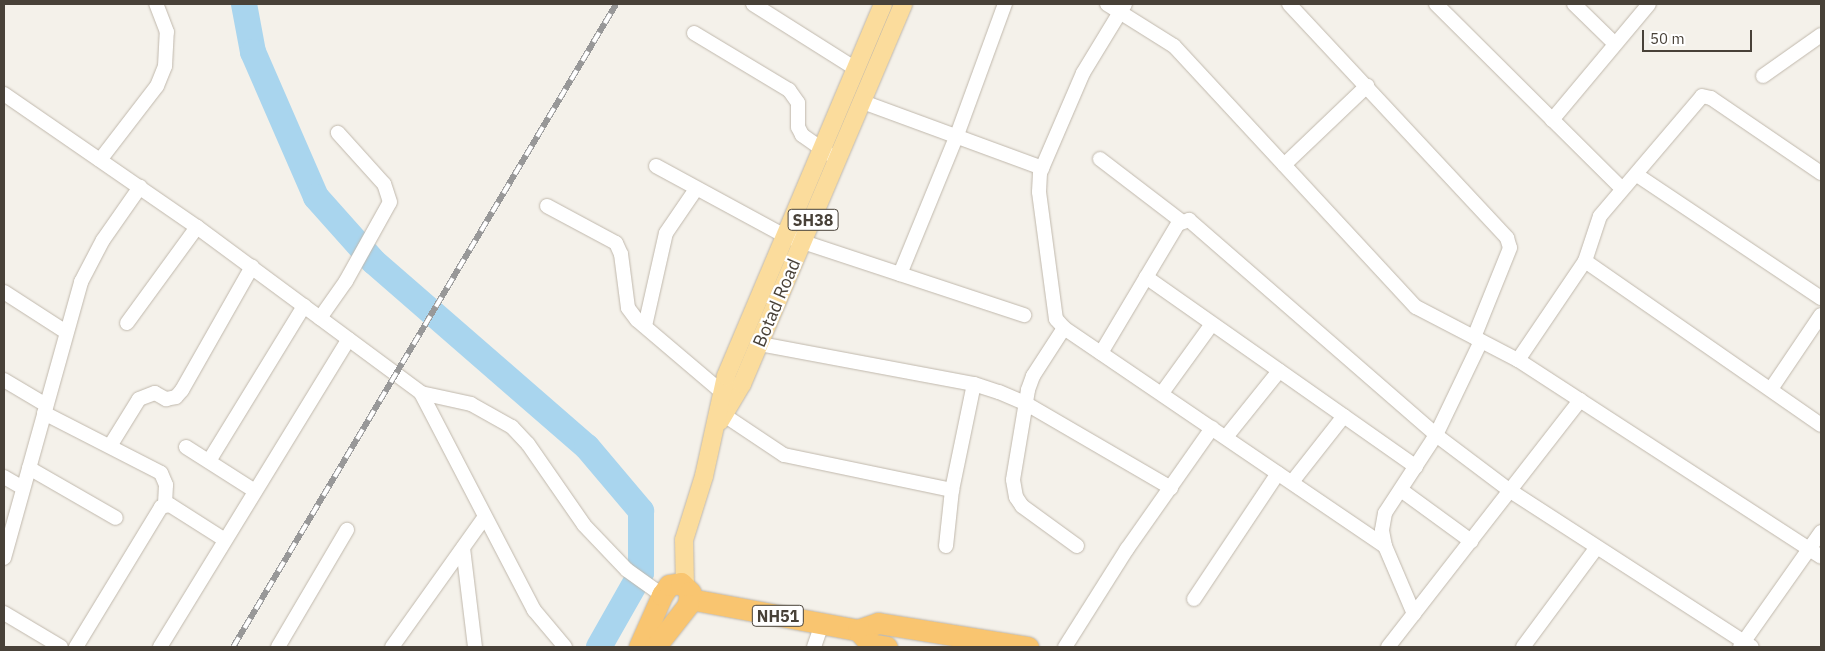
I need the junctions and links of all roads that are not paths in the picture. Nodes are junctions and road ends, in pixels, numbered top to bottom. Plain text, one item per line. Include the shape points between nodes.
1 (156, 4) edge
2 (883, 4) edge
3 (903, 4) edge
4 (1005, 4) edge
5 (1289, 4) edge
6 (1436, 4) edge
7 (1574, 4) edge
8 (1649, 4) edge
9 (761, 6) edge
10 (1117, 6) edge
11 (694, 33) dead end
12 (1821, 35) edge
13 (1615, 44) junction
14 (856, 69) junction
15 (1763, 76) dead end
16 (1367, 86) junction
17 (4, 94) edge
18 (863, 102) junction
19 (1552, 120) junction
20 (338, 132) dead end
21 (957, 135) junction
22 (823, 150) junction
23 (1100, 159) dead end
24 (100, 160) junction
25 (840, 160) junction
26 (1284, 165) junction
27 (656, 166) dead end
28 (1042, 168) junction
29 (1821, 173) edge
30 (1637, 175) junction
31 (140, 187) junction
32 (696, 189) junction
33 (1622, 190) junction
34 (547, 206) dead end
35 (1181, 221) junction
36 (197, 227) junction
37 (785, 236) junction
38 (803, 242) junction
39 (1585, 261) junction
40 (252, 267) junction
41 (900, 274) junction
42 (1146, 277) junction
43 (4, 292) edge
44 (1821, 298) edge
45 (304, 306) junction
46 (1024, 315) dead end
47 (1821, 315) edge
48 (320, 318) junction
49 (127, 323) dead end
50 (1212, 324) junction
51 (644, 326) junction
52 (1064, 328) junction
53 (66, 332) junction
54 (349, 339) junction
55 (1477, 339) junction
56 (760, 344) junction
57 (1101, 353) junction
58 (1518, 360) junction
59 (1279, 371) junction
60 (4, 380) edge
61 (974, 384) junction
62 (1771, 389) junction
63 (722, 392) junction
64 (421, 393) junction
65 (1162, 394) junction
66 (1580, 400) junction
67 (1025, 403) junction
68 (45, 409) junction
69 (724, 415) junction
70 (1344, 416) junction
71 (1821, 425) edge
72 (1212, 428) junction
73 (713, 432) junction
74 (1436, 435) junction
75 (1226, 437) junction
76 (110, 446) junction
77 (186, 446) dead end
78 (209, 461) junction
79 (1416, 467) junction
80 (29, 468) junction
81 (1278, 473) junction
82 (4, 477) edge
83 (1292, 482) junction
84 (23, 488) junction
85 (1171, 488) junction
86 (952, 490) junction
87 (1401, 490) junction
88 (1510, 490) junction
89 (255, 492) junction
90 (165, 504) junction
91 (116, 518) dead end
92 (484, 518) junction
93 (347, 530) dead end
94 (1821, 532) edge
95 (225, 540) junction
96 (1471, 541) junction
97 (946, 546) dead end
98 (1077, 546) dead end
99 (1385, 546) junction
100 (1598, 547) junction
101 (463, 548) junction
102 (1808, 549) junction
103 (1821, 557) edge
104 (4, 558) edge
105 (677, 591) junction
106 (1194, 599) dead end
107 (4, 613) edge
108 (1411, 619) junction
109 (822, 624) junction
110 (855, 635) edge
111 (650, 642) edge
112 (562, 643) edge
113 (1745, 646) edge
114 (61, 647) edge
115 (76, 647) edge
116 (160, 647) edge
117 (278, 647) edge
118 (392, 647) edge
119 (475, 647) edge
120 (814, 647) edge
121 (887, 647) edge
122 (1028, 647) edge
123 (1065, 647) edge
124 (1388, 647) edge
125 (1524, 647) edge

1 - 24 street via 167,32 166,66 157,86
2 - 14 main road, Botad Road / SH38
3 - 18 main road, Botad Road / SH38
4 - 21 street
5 - 16 street
6 - 19 street
7 - 13 street
8 - 13 street
9 - 14 street
10 - 26 street via 1174,46
10 - 28 street via 1082,73
11 - 22 street via 796,95 798,127 802,135
12 - 15 street
13 - 19 street
14 - 22 main road, Botad Road / SH38
16 - 26 street
16 - 55 street via 1507,238 1510,248
17 - 24 street
18 - 21 street
18 - 25 main road, Botad Road / SH38
19 - 33 street
20 - 48 street via 389,193 390,202 346,281
21 - 28 street
21 - 41 street
22 - 25 street
22 - 37 main road, Botad Road / SH38
23 - 35 street
24 - 31 street
25 - 38 main road, Botad Road / SH38
26 - 55 street via 1416,307
27 - 32 street
28 - 52 street via 1039,192 1053,308 1056,319
29 - 30 street via 1711,98 1702,96
30 - 33 street
30 - 44 street
31 - 36 street
31 - 53 street via 103,240 86,273
32 - 37 street
32 - 51 street via 666,234
33 - 39 street via 1600,216
34 - 51 street via 616,243 621,254 628,308
35 - 42 street
35 - 74 street via 1189,220
36 - 40 street
36 - 49 street
37 - 38 street
37 - 63 main road, Botad Road / SH38
38 - 41 street
38 - 56 main road, Botad Road / SH38
39 - 58 street
39 - 62 street
40 - 45 street
40 - 76 street via 182,390 176,397 166,399 155,393 139,399
41 - 46 street
42 - 50 street
42 - 57 street
43 - 53 street
45 - 48 street
45 - 78 street
47 - 62 street
48 - 54 street
50 - 59 street
50 - 65 street
51 - 63 street
52 - 57 street
52 - 67 street via 1033,376
53 - 68 street
54 - 64 street
54 - 89 street
55 - 58 street
55 - 74 street
56 - 61 street
56 - 69 main road, Botad Road / SH38
57 - 65 street
58 - 66 street
59 - 70 street
59 - 75 street
60 - 68 street
61 - 67 street
61 - 86 street
62 - 71 street
63 - 73 main road, Botad Road / SH38
64 - 92 street
64 - 105 street via 471,404 512,426 584,525 627,570
65 - 72 street
66 - 88 street
66 - 102 street
67 - 85 street
67 - 98 street via 1013,480 1016,497 1022,506
68 - 76 street
68 - 80 street
69 - 73 main road, Botad Road / SH38
69 - 86 street via 784,454
70 - 79 street
70 - 83 street
72 - 75 street
72 - 85 street
73 - 105 main road, Botad Road / SH38 via 704,476 684,542
74 - 79 street
74 - 88 street
75 - 81 street
76 - 90 street via 161,472 166,485
77 - 78 street
78 - 89 street
79 - 87 street
80 - 84 street
80 - 91 street
81 - 83 street
81 - 106 street
82 - 84 street
83 - 99 street
84 - 104 street
85 - 123 street
86 - 97 street
87 - 96 street
87 - 99 street via 1385,514 1382,530
88 - 96 street
88 - 100 street
89 - 95 street
90 - 95 street
90 - 115 street via 156,511
92 - 101 street
92 - 112 street via 534,610
93 - 117 street
94 - 102 street
95 - 116 street
96 - 108 street
99 - 108 street
100 - 113 street
100 - 125 street
101 - 118 street
101 - 119 street
102 - 103 street
102 - 113 street
105 - 109 highway, NH51
105 - 111 highway
105 - 111 highway via 680,620
107 - 114 street
108 - 124 street
109 - 110 highway, NH51
109 - 120 street
110 - 121 highway, NH51 via 870,644
110 - 122 highway, NH51 via 878,623

